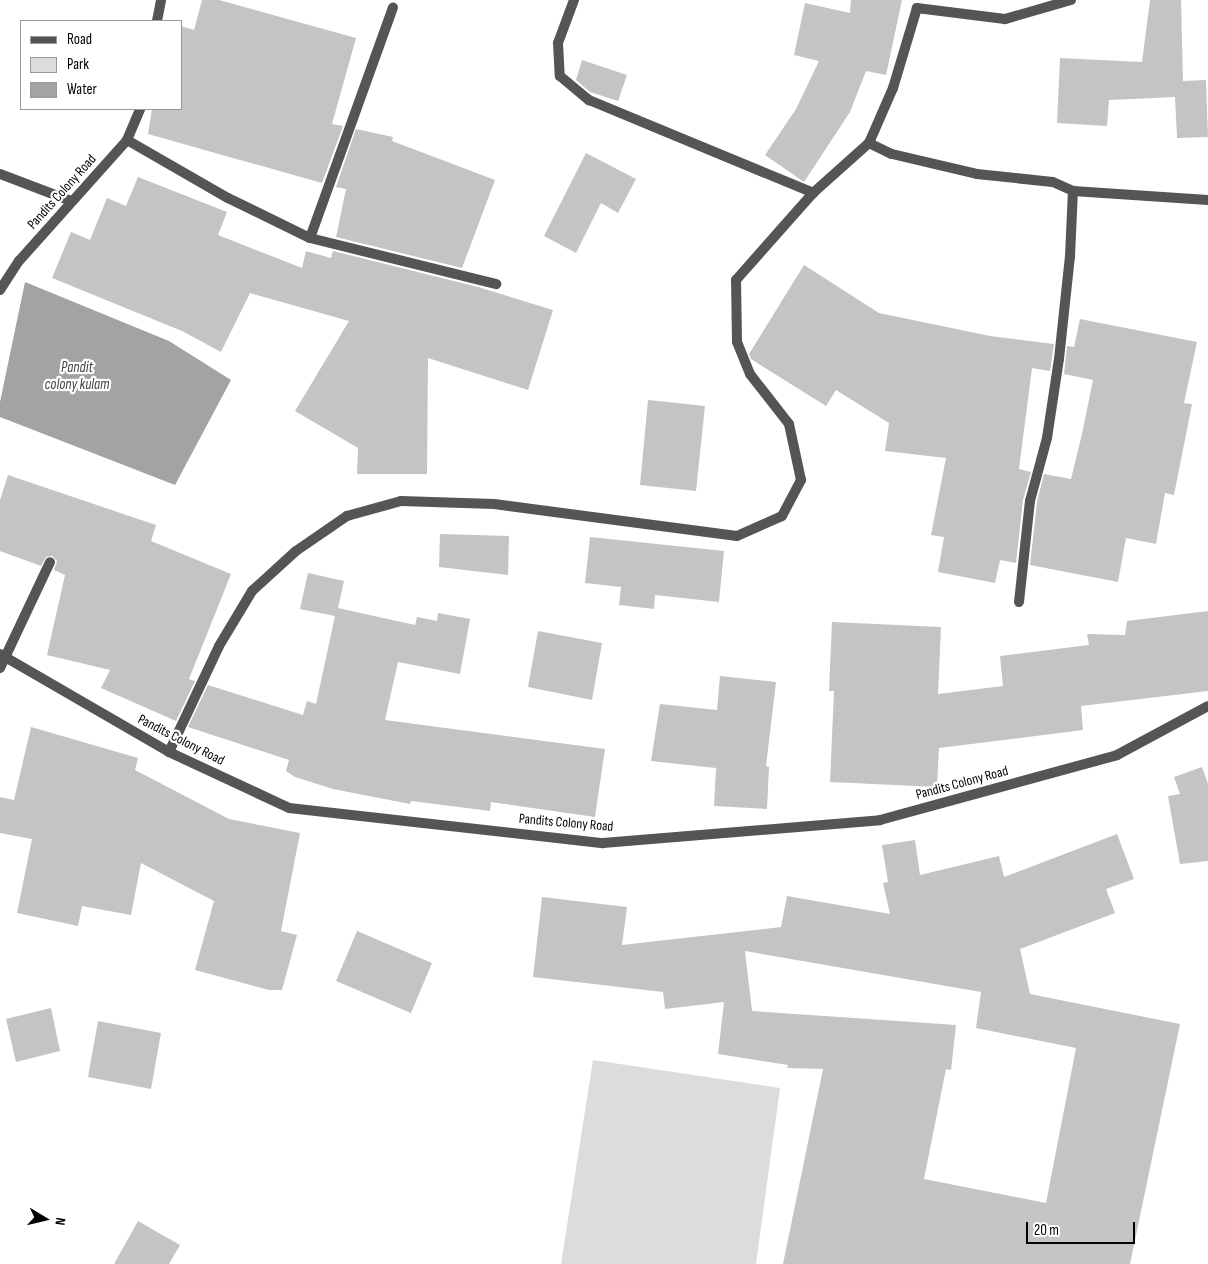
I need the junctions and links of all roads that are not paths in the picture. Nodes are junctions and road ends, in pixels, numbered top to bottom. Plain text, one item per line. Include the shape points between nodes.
1 (161, 0) edge
2 (574, 0) edge
3 (1070, 0) edge
4 (917, 4) edge
5 (393, 7) dead end
6 (157, 20) edge
7 (140, 110) edge
8 (127, 140) junction
9 (869, 143) junction
10 (0, 174) edge
11 (1073, 191) junction
12 (813, 193) junction
13 (1208, 200) edge
14 (72, 201) junction
15 (310, 238) junction
16 (496, 284) dead end
17 (0, 290) edge
18 (50, 562) dead end
19 (1019, 602) dead end
20 (3, 655) edge
21 (0, 668) edge
22 (1208, 706) edge
23 (169, 752) junction

1 - 6 street
2 - 12 street via 558,43 560,76 589,100
3 - 4 street via 1005,19
4 - 9 street via 893,88
5 - 15 street
7 - 8 street, Pandits Colony Road
8 - 14 street, Pandits Colony Road
8 - 15 street via 228,198
9 - 11 street via 892,154 977,174 1053,182
9 - 12 street
10 - 14 street
11 - 13 street
11 - 19 street via 1059,359 1047,438 1030,501
12 - 23 street via 736,280 737,342 750,374 789,424 801,480 782,516 737,536 494,504 401,501 347,516 296,551 252,591 211,662
14 - 17 street, Pandits Colony Road via 19,261
15 - 16 street
18 - 20 street
20 - 21 street
20 - 23 street, Pandits Colony Road
22 - 23 street, Pandits Colony Road via 1117,755 880,820 603,843 289,808

